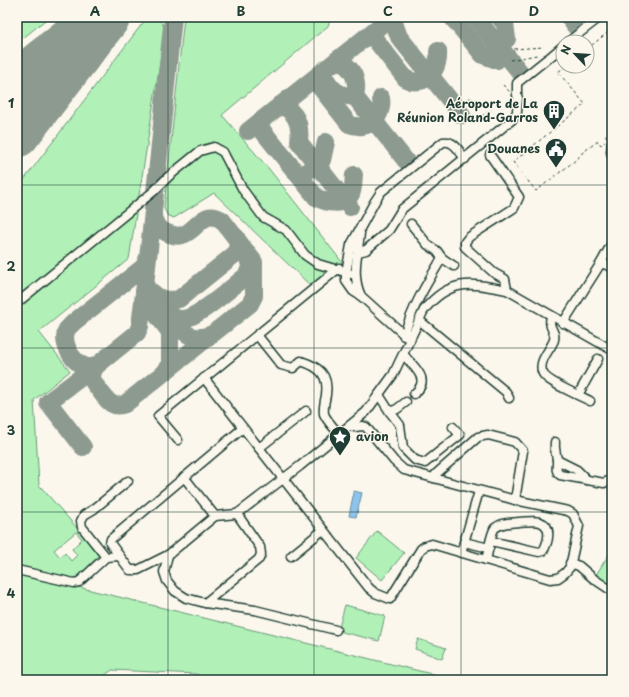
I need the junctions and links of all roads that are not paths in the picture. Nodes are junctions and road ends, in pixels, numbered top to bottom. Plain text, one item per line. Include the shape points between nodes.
1 (600, 17) edge
2 (578, 34) edge
3 (555, 52) edge
4 (609, 142) edge
5 (490, 155) dead end
6 (612, 155) edge
7 (465, 159) junction
8 (411, 224) dead end
9 (361, 228) junction
10 (612, 244) edge
11 (358, 252) junction
12 (442, 258) junction
13 (348, 260) junction
14 (601, 263) junction
15 (454, 266) dead end
16 (612, 267) edge
17 (336, 270) junction
18 (346, 272) junction
19 (355, 275) junction
20 (507, 290) junction
21 (361, 296) junction
22 (17, 303) edge
23 (552, 317) junction
24 (419, 320) junction
25 (562, 323) junction
26 (257, 335) junction
27 (407, 338) junction
28 (612, 350) edge
29 (404, 355) junction
30 (598, 359) dead end
31 (204, 378) junction
32 (414, 394) dead end
33 (379, 395) junction
34 (578, 395) junction
35 (509, 398) dead end
36 (590, 401) dead end
37 (406, 402) dead end
38 (306, 411) dead end
39 (390, 412) junction
40 (349, 426) junction
41 (453, 427) dead end
42 (243, 428) junction
43 (339, 434) junction
44 (178, 440) dead end
45 (555, 442) dead end
46 (259, 448) junction
47 (557, 460) junction
48 (184, 477) junction
49 (284, 478) junction
50 (434, 478) junction
51 (612, 479) edge
52 (587, 480) junction
53 (128, 481) dead end
54 (479, 491) junction
55 (514, 500) junction
56 (237, 514) junction
57 (215, 516) junction
58 (324, 530) junction
59 (464, 542) junction
60 (490, 545) junction
61 (461, 553) junction
62 (168, 555) junction
63 (106, 556) junction
64 (120, 556) junction
65 (291, 556) dead end
66 (486, 560) junction
67 (570, 563) junction
68 (17, 570) edge
69 (612, 591) edge
70 (205, 603) junction
71 (336, 630) dead end

1 - 2 street
3 - 7 street via 516,83 517,112 513,119
4 - 6 street
5 - 20 street via 519,197 514,208 465,242 466,247 494,273 505,279
7 - 9 street via 453,143 443,142 381,192
7 - 11 street via 402,209 389,230 366,250
8 - 12 street
9 - 11 street
9 - 13 street via 351,245
10 - 14 street
11 - 19 street
12 - 15 street
12 - 27 street via 417,301 408,323
13 - 17 street
13 - 18 street
14 - 16 street
14 - 25 street
17 - 18 street
17 - 22 street via 318,264 305,255 286,230 262,217 243,190 224,152 214,147 200,151
17 - 26 street
18 - 19 street
18 - 21 street via 346,281
19 - 21 street
20 - 23 street
20 - 24 street via 460,285 450,288 430,302
21 - 27 street
23 - 25 street
23 - 34 street via 550,326 554,340 541,368 550,380
24 - 27 street
24 - 35 street via 506,392
25 - 28 street
26 - 31 street
26 - 43 street via 281,365 293,368 301,361 316,366 321,372 327,385 324,413
27 - 29 street
29 - 32 street via 420,375 423,383 421,389
29 - 33 street
30 - 34 street
31 - 42 street
31 - 44 street via 158,416
33 - 39 street
33 - 40 street via 366,412
34 - 36 street
37 - 39 street
38 - 46 street
39 - 41 street via 400,425 403,448 415,460 425,463 460,435
40 - 43 street
40 - 50 street via 366,428 404,470
42 - 46 street
42 - 48 street
43 - 49 street
45 - 47 street
46 - 49 street
47 - 52 street via 577,470
47 - 52 street via 556,469 560,475
48 - 57 street
48 - 64 street via 111,538 110,543
49 - 56 street
49 - 58 street
50 - 54 street
50 - 55 street via 478,437 488,434 516,442 523,451
51 - 52 street via 604,483
53 - 63 street via 84,515 81,521 82,527
54 - 55 street
54 - 59 street
55 - 67 street via 573,514 579,526
56 - 57 street
56 - 70 street via 260,547 261,554 259,559
57 - 62 street
58 - 61 street via 369,588 390,599 425,546 432,544
58 - 65 street
59 - 60 street
59 - 61 street
60 - 60 street via 494,529 501,524 541,522 548,532 546,546 539,552
60 - 66 street
61 - 66 street
62 - 64 street via 134,571 130,570
62 - 70 street via 164,572 167,581 175,591 186,598
63 - 64 street
63 - 68 street via 79,582 74,583
66 - 67 street via 550,579 558,578 565,573
67 - 69 street via 579,566
70 - 71 street via 255,610

